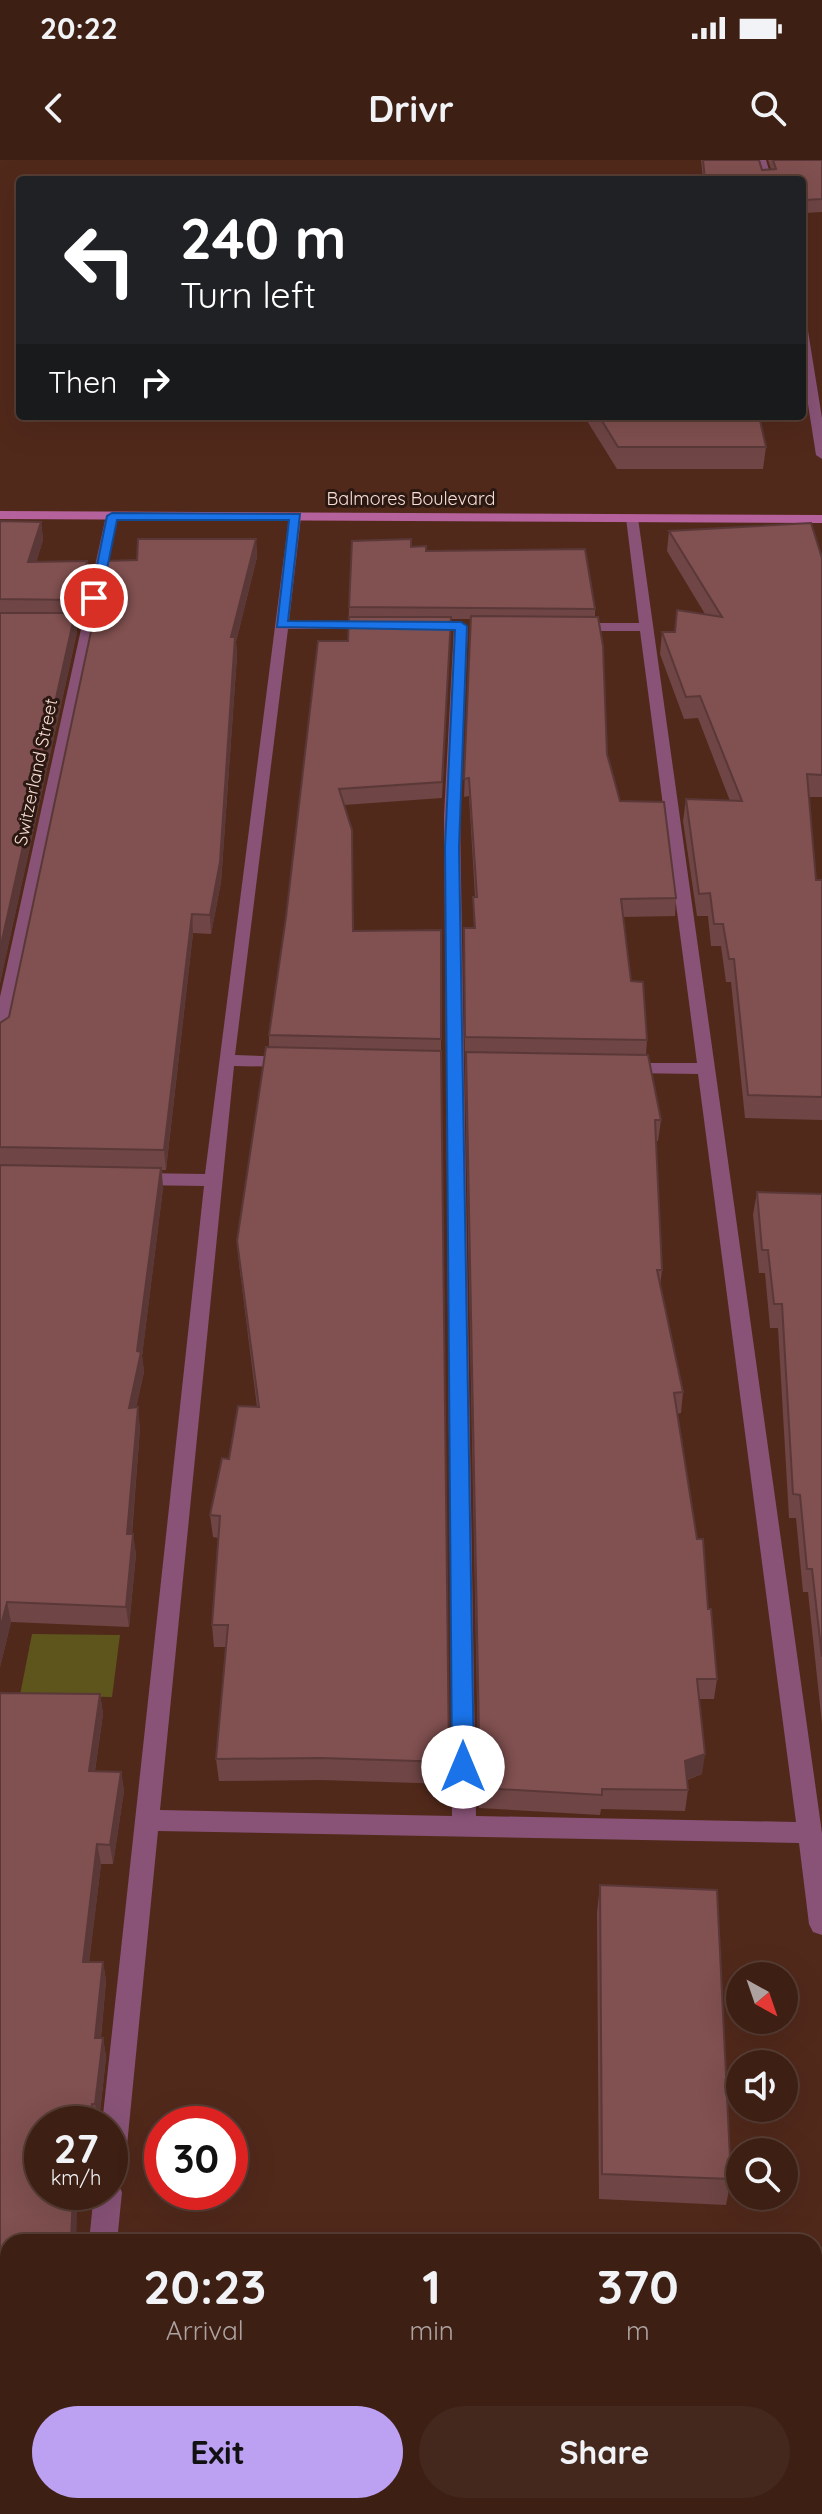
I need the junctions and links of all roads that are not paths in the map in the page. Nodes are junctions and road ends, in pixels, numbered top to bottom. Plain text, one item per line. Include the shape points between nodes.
1 (806, 356) edge
2 (822, 455) edge
3 (0, 515) edge
4 (112, 516) junction
5 (295, 517) junction
6 (632, 518) junction
7 (822, 519) edge
8 (282, 625) junction
9 (386, 626) edge
10 (461, 626) dead end
11 (554, 627) edge
12 (647, 627) junction
13 (0, 1037) edge
14 (226, 1060) junction
15 (302, 1062) edge
16 (611, 1068) edge
17 (706, 1069) junction
18 (122, 1179) edge
19 (214, 1180) junction
20 (147, 1820) junction
21 (464, 1827) junction
22 (810, 1833) junction
23 (822, 1924) edge
24 (117, 2106) edge
25 (106, 2210) edge
26 (104, 2234) edge

1 - 2 street
3 - 4 main road, Balmores Boulevard
4 - 5 main road, Balmores Boulevard
4 - 13 street, Switzerland Street via 81,625
5 - 6 main road, Balmores Boulevard
5 - 8 street
6 - 7 main road, Balmores Boulevard
6 - 12 street
8 - 9 street
8 - 14 street
10 - 21 street via 452,816
11 - 12 street
12 - 17 street
14 - 15 street
14 - 19 street
16 - 17 street
17 - 22 street
18 - 19 street
19 - 20 street
20 - 21 street
20 - 24 street
21 - 22 street
22 - 23 street
25 - 26 street

